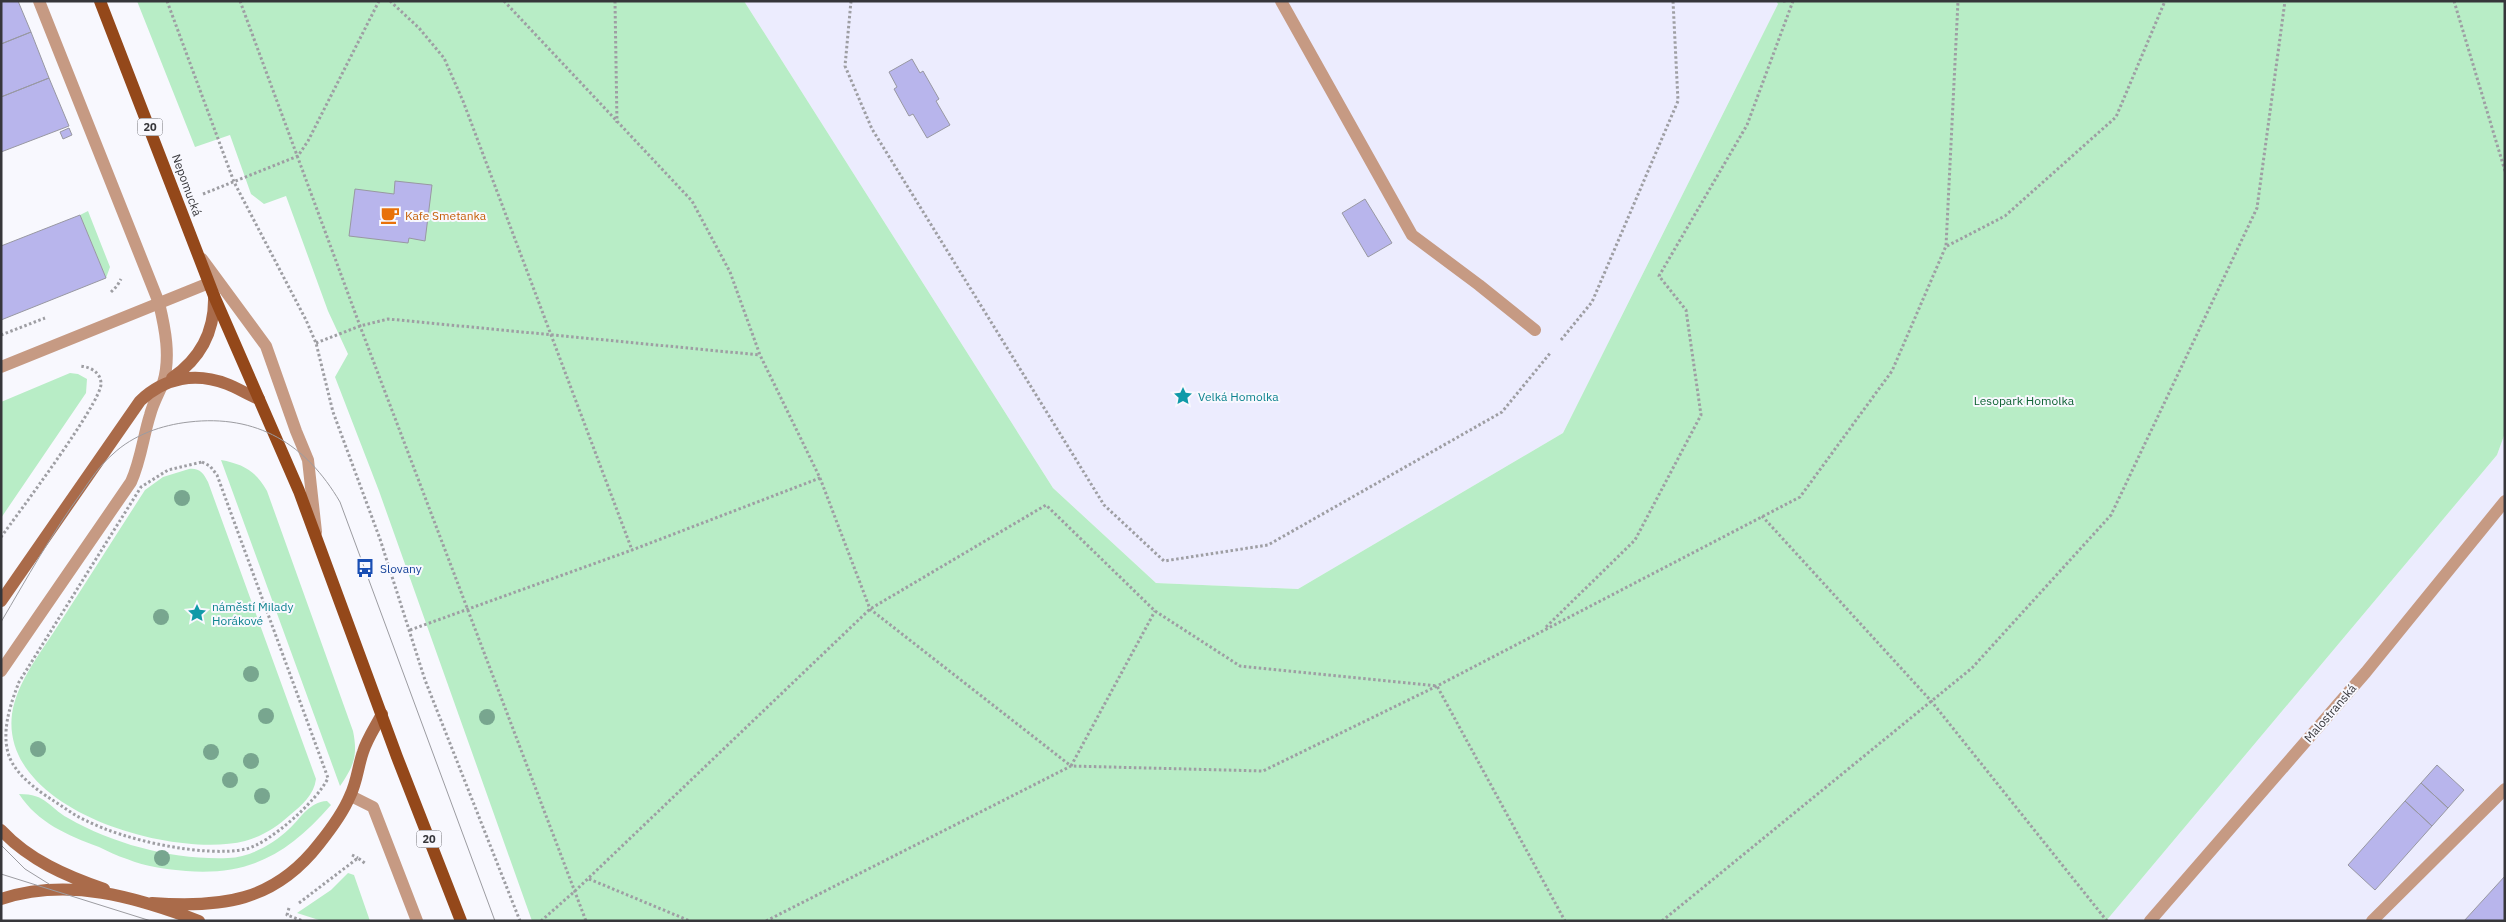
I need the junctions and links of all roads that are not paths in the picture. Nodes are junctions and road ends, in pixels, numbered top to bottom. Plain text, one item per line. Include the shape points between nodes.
1 (39, 1) edge
2 (100, 1) edge
3 (1281, 1) edge
4 (197, 253) junction
5 (209, 283) junction
6 (214, 296) junction
7 (159, 303) junction
8 (1534, 330) dead end
9 (1, 367) edge
10 (162, 384) junction
11 (259, 399) junction
12 (2505, 501) edge
13 (317, 537) junction
14 (1, 601) edge
15 (1, 671) edge
16 (382, 714) junction
17 (2505, 789) edge
18 (350, 796) junction
19 (1, 830) edge
20 (116, 893) junction
21 (1, 898) edge
22 (152, 903) junction
23 (199, 921) edge
24 (417, 921) edge
25 (461, 921) edge
26 (2150, 921) edge
27 (2372, 921) edge

1 - 7 street
2 - 4 main road, Nepomucká / 20
3 - 8 street via 1412,235
4 - 5 main road, Nepomucká / 20
4 - 13 street via 266,346 308,460
5 - 6 main road, Nepomucká / 20
5 - 7 street
6 - 10 main road via 212,323 201,349 187,368
6 - 11 main road, 20
7 - 9 street
7 - 10 street via 166,336
10 - 11 main road via 190,377 206,377
10 - 14 main road via 140,401
10 - 15 street via 131,482
11 - 13 main road, 20
12 - 26 street, Malostranská via 2366,672
13 - 16 main road, 20
16 - 18 main road via 363,750
16 - 25 main road, 20
17 - 27 street
18 - 22 main road via 309,857 270,887 226,902 188,906
18 - 24 street via 373,807
19 - 20 main road via 47,865
20 - 21 main road via 48,888
20 - 22 main road
22 - 23 main road

